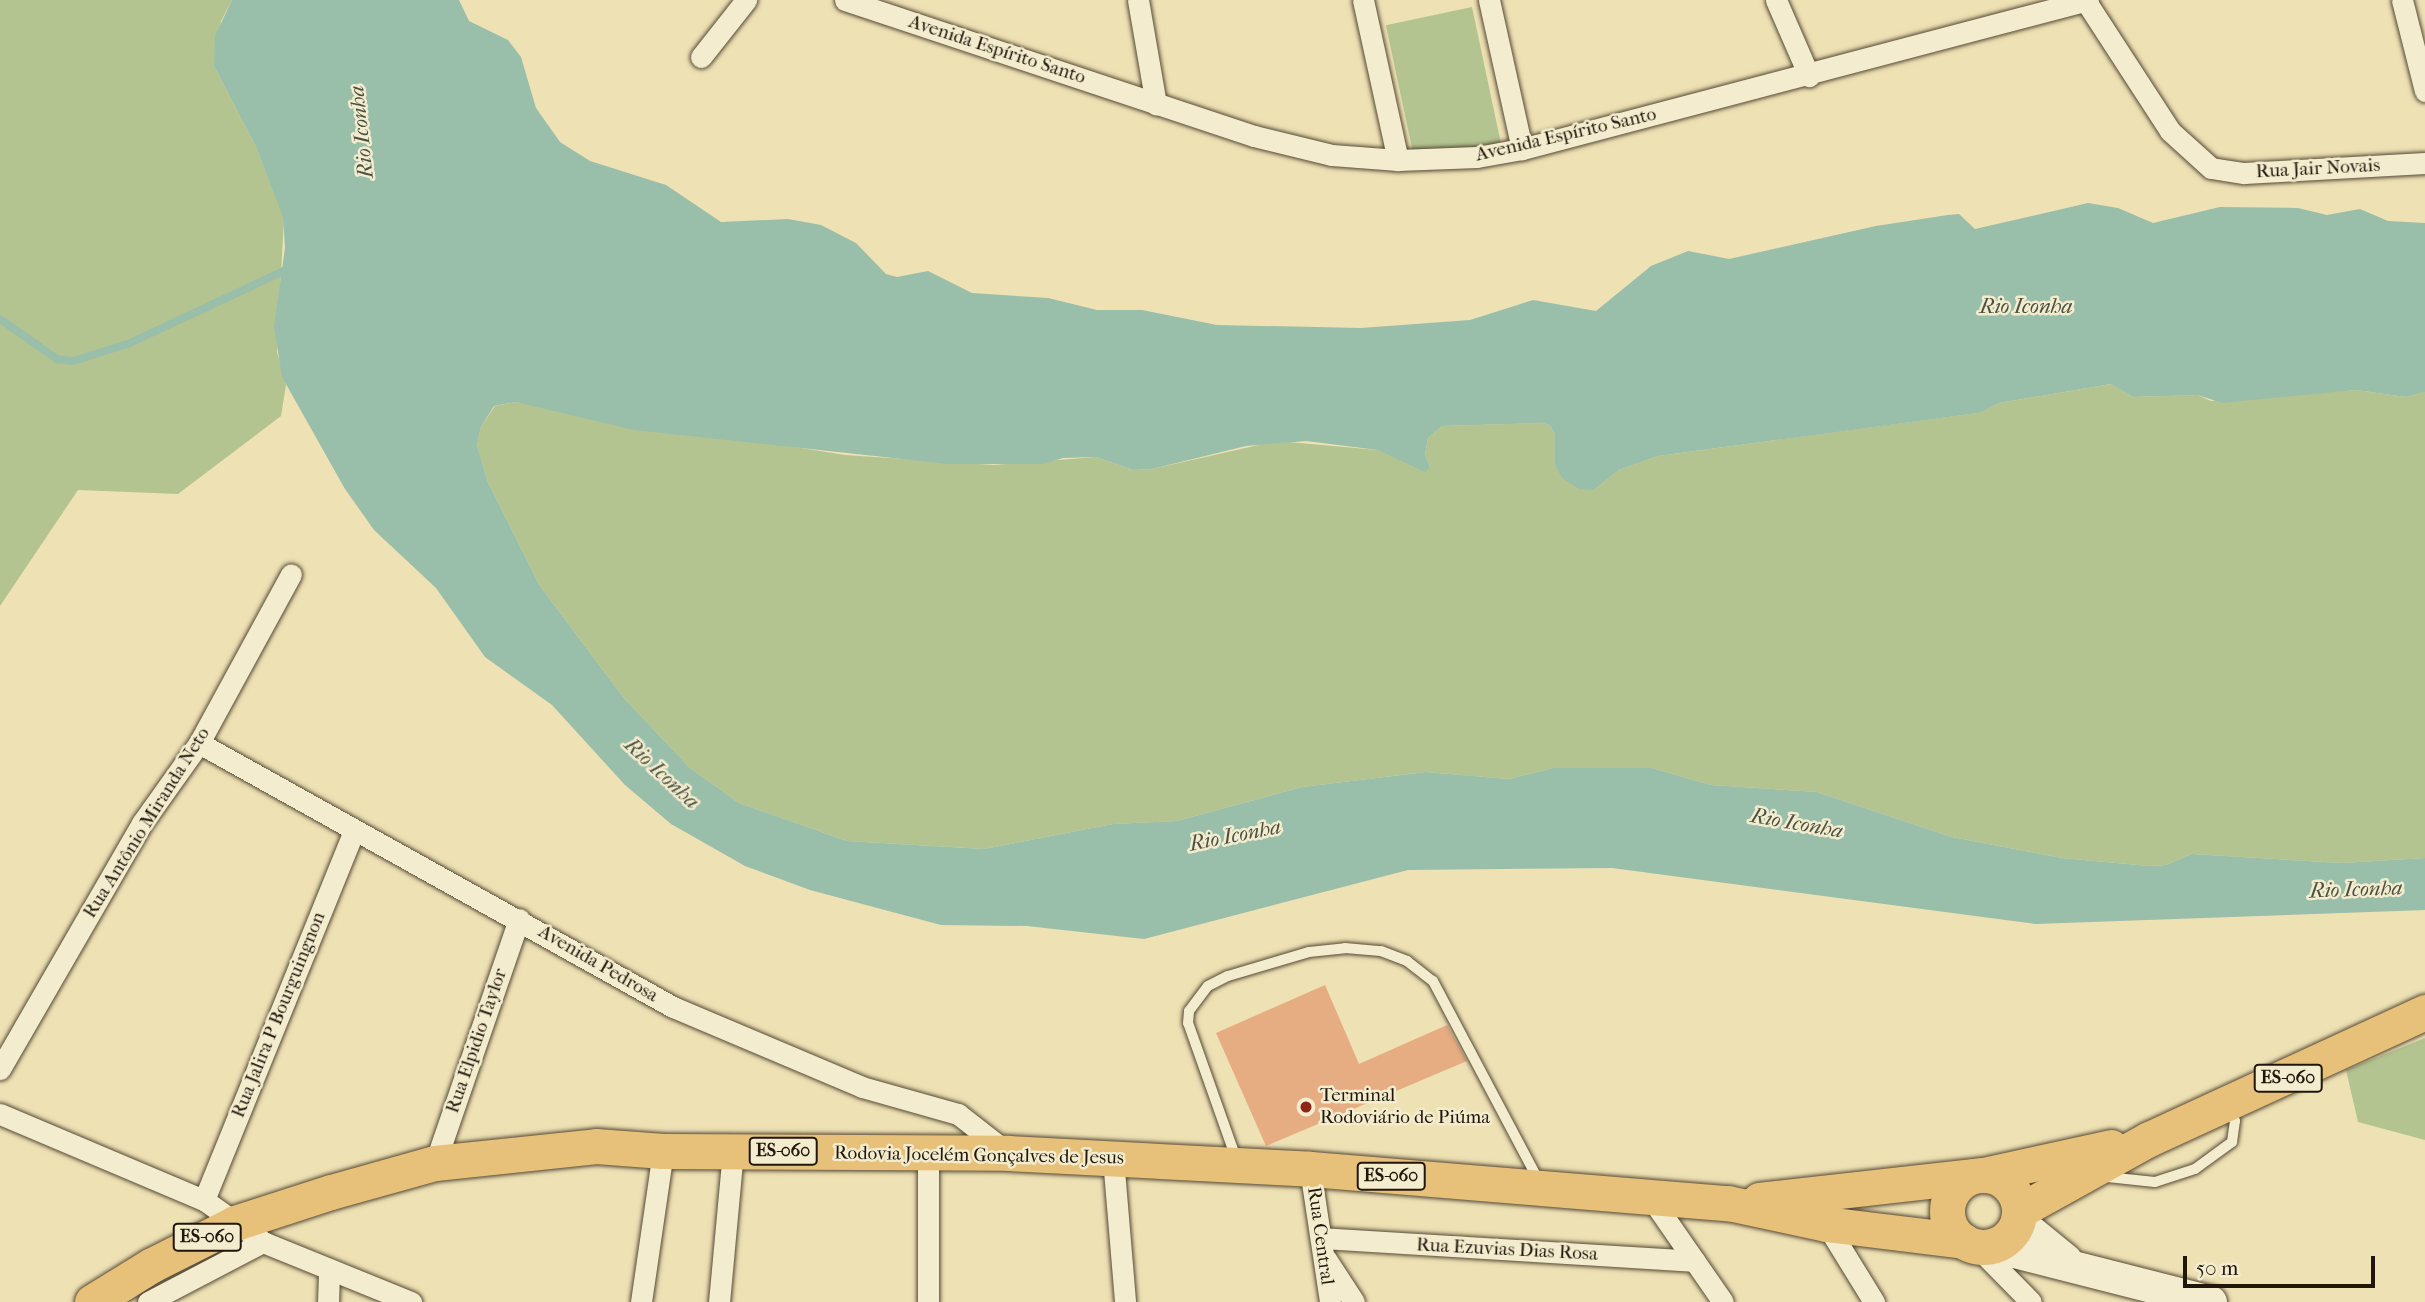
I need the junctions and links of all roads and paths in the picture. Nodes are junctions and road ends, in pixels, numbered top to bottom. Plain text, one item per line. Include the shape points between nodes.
1 (746, 0) edge
2 (845, 0) edge
3 (1138, 0) edge
4 (1363, 0) edge
5 (1489, 0) edge
6 (1776, 0) edge
7 (2086, 0) edge
8 (2402, 0) edge
9 (701, 57) dead end
10 (1809, 76) junction
11 (2425, 91) edge
12 (1156, 104) junction
13 (1522, 149) junction
14 (1398, 160) junction
15 (2425, 163) edge
16 (291, 574) dead end
17 (199, 743) junction
18 (354, 830) junction
19 (519, 919) junction
20 (2425, 1012) edge
21 (0, 1069) edge
22 (2230, 1105) junction
23 (0, 1114) edge
24 (2149, 1139) junction
25 (733, 1150) junction
26 (663, 1151) junction
27 (1008, 1153) junction
28 (928, 1154) junction
29 (1113, 1158) junction
30 (435, 1163) junction
31 (1239, 1167) junction
32 (1310, 1169) junction
33 (2085, 1174) junction
34 (1977, 1175) junction
35 (1543, 1189) junction
36 (1651, 1198) junction
37 (204, 1200) junction
38 (1728, 1203) junction
39 (2019, 1216) junction
40 (1826, 1224) junction
41 (249, 1232) junction
42 (1977, 1244) junction
43 (1322, 1246) junction
44 (1693, 1261) junction
45 (2072, 1265) junction
46 (329, 1269) junction
47 (92, 1302) edge
48 (148, 1302) edge
49 (328, 1302) edge
50 (411, 1302) edge
51 (641, 1302) edge
52 (719, 1302) edge
53 (928, 1302) edge
54 (1125, 1302) edge
55 (1330, 1302) edge
56 (1354, 1302) edge
57 (1723, 1302) edge
58 (1874, 1302) edge
59 (2031, 1302) edge
60 (2211, 1302) edge

1 - 9 street
2 - 12 street, Avenida Espírito Santo
3 - 12 street
4 - 14 street
5 - 13 street
6 - 10 street
7 - 10 street, Avenida Espírito Santo
7 - 15 street, Rua Jair Novais via 2169,131 2211,167 2244,173
8 - 11 street
10 - 13 street, Avenida Espírito Santo
12 - 14 street, Avenida Espírito Santo via 1332,155
13 - 14 street, Avenida Espírito Santo
16 - 17 street, Rua Antônio Miranda Neto
17 - 18 street, Avenida Pedrosa
17 - 21 street, Rua Antônio Miranda Neto via 142,823
18 - 19 street, Avenida Pedrosa
18 - 37 street, Rua Jalira P Bourguingnon
19 - 27 street, Avenida Pedrosa via 673,1007 862,1087 958,1114
19 - 30 street, Rua Elpidio Taylor
20 - 22 main road, Rodovia Jocelém Gonçalves de Jesus / ES-060
22 - 24 main road, Rodovia Jocelém Gonçalves de Jesus / ES-060
22 - 33 lane via 2235,1121 2232,1142 2195,1169 2155,1182 2124,1182
23 - 37 street
24 - 33 main road, Rodovia Jocelém Gonçalves de Jesus / ES-060
24 - 34 main road, Rodovia Jocelém Gonçalves de Jesus / ES-060
25 - 26 main road, Rodovia Jocelém Gonçalves de Jesus / ES-060
25 - 28 main road, Rodovia Jocelém Gonçalves de Jesus / ES-060
25 - 52 street
26 - 30 main road, Rodovia Jocelém Gonçalves de Jesus / ES-060 via 596,1146
26 - 51 street
27 - 28 main road, Rodovia Jocelém Gonçalves de Jesus / ES-060
27 - 29 main road, Rodovia Jocelém Gonçalves de Jesus / ES-060
28 - 53 street
29 - 31 main road, Rodovia Jocelém Gonçalves de Jesus / ES-060
29 - 54 street
30 - 41 main road, Rodovia Jocelém Gonçalves de Jesus / ES-060
31 - 32 main road, Rodovia Jocelém Gonçalves de Jesus / ES-060
31 - 35 lane via 1188,1023 1189,1011 1208,986 1309,952 1345,948 1381,951 1407,961 1433,981
32 - 35 main road, Rodovia Jocelém Gonçalves de Jesus / ES-060
32 - 43 street, Rua Central
33 - 39 main road, Rodovia Jocelém Gonçalves de Jesus / ES-060
34 - 38 main road, Rodovia Jocelém Gonçalves de Jesus / ES-060
34 - 39 main road via 2002,1180 2012,1188
34 - 42 main road via 1953,1191 1947,1214
35 - 36 main road, Rodovia Jocelém Gonçalves de Jesus / ES-060
36 - 38 main road, Rodovia Jocelém Gonçalves de Jesus / ES-060
36 - 44 street
37 - 41 street
38 - 40 main road, Rodovia Jocelém Gonçalves de Jesus / ES-060
39 - 42 main road, ES-060 via 2012,1233
39 - 45 main road
40 - 42 main road, Rodovia Jocelém Gonçalves de Jesus / ES-060
40 - 58 street
41 - 46 street
41 - 47 main road, Rodovia Jocelém Gonçalves de Jesus / ES-060 via 152,1265
41 - 48 street
42 - 45 main road
42 - 59 street
43 - 44 street, Rua Ezuvias Dias Rosa
43 - 55 street, Rua Central
43 - 56 street
44 - 57 street
45 - 60 main road
46 - 49 street
46 - 50 street

